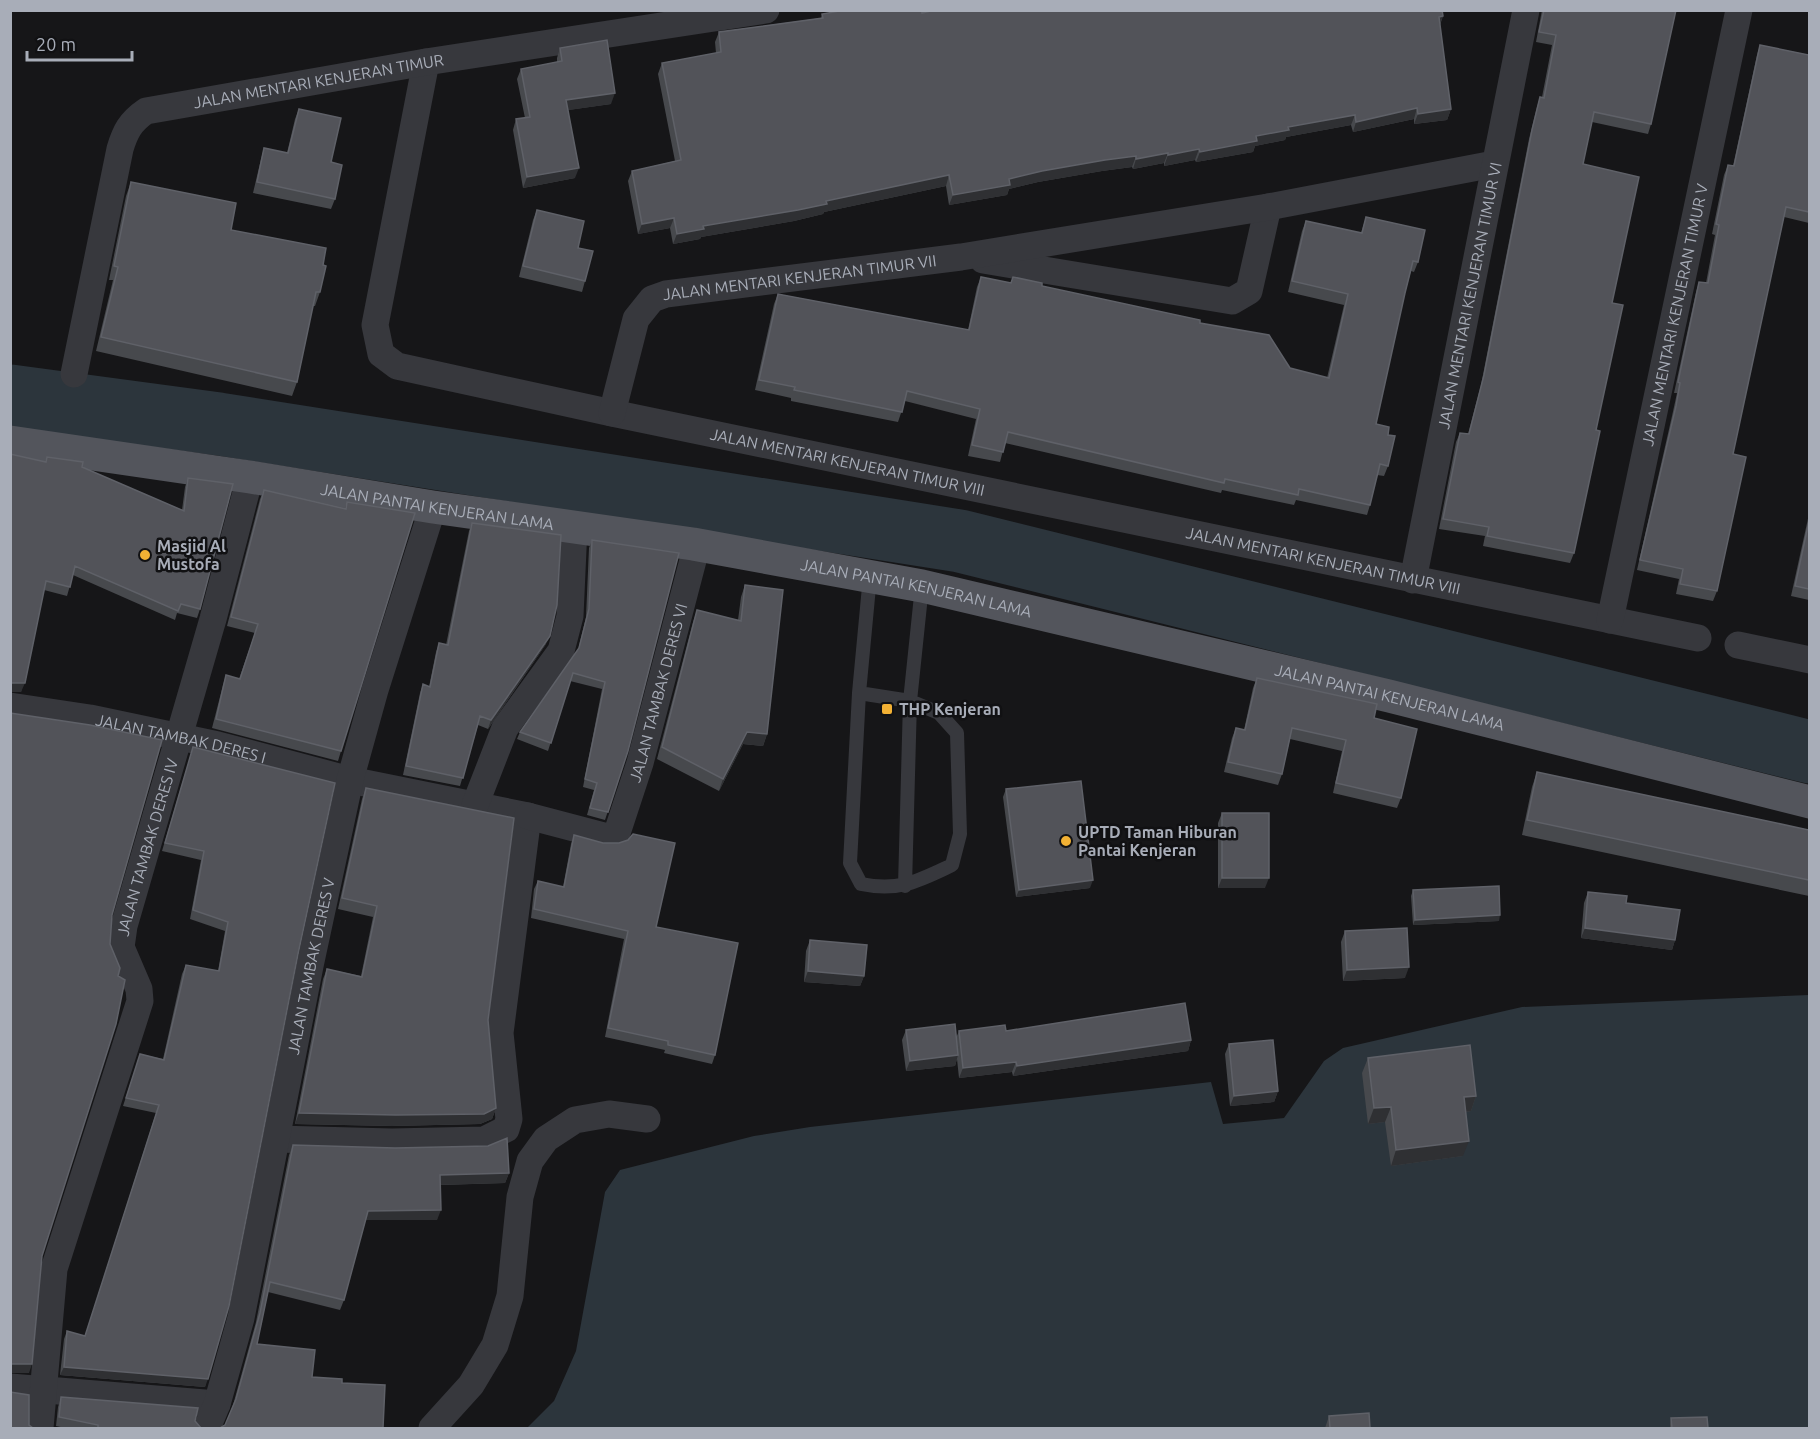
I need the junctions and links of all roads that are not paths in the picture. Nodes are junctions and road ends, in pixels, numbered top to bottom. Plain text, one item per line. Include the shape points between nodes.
1 (766, 10) edge
2 (1526, 10) edge
3 (1739, 10) edge
4 (426, 62) junction
5 (1494, 164) junction
6 (1268, 207) junction
7 (962, 257) junction
8 (74, 374) dead end
9 (612, 413) junction
10 (10, 442) edge
11 (250, 477) junction
12 (433, 507) junction
13 (574, 527) junction
14 (697, 545) junction
15 (870, 576) junction
16 (1413, 580) junction
17 (922, 586) junction
18 (1610, 620) junction
19 (1698, 638) dead end
20 (1738, 645) dead end
21 (1809, 660) edge
22 (859, 693) junction
23 (910, 701) junction
24 (10, 706) edge
25 (178, 737) junction
26 (350, 780) junction
27 (1809, 802) edge
28 (476, 805) junction
29 (528, 816) junction
30 (612, 837) joint
31 (905, 886) junction
32 (647, 1119) dead end
33 (276, 1139) junction
34 (10, 1387) edge
35 (43, 1390) junction
36 (217, 1404) junction
37 (39, 1428) edge
38 (207, 1428) edge
39 (432, 1428) edge

1 - 4 street, JALAN MENTARI KENJERAN TIMUR
2 - 5 street, JALAN MENTARI KENJERAN TIMUR VI
3 - 18 street, JALAN MENTARI KENJERAN TIMUR V
4 - 8 street, JALAN MENTARI KENJERAN TIMUR via 146,111 134,119 125,131 120,150
4 - 9 street, JALAN MENTARI KENJERAN TIMUR VIII via 375,326 381,354 397,366
5 - 6 street, JALAN MENTARI KENJERAN TIMUR VII
5 - 16 street, JALAN MENTARI KENJERAN TIMUR VI
6 - 7 street, JALAN MENTARI KENJERAN TIMUR VII
6 - 7 street, JALAN MENTARI KENJERAN TIMUR VII via 1249,291 1232,301
7 - 9 street, JALAN MENTARI KENJERAN TIMUR VII via 666,294 652,299 636,319
9 - 16 street, JALAN MENTARI KENJERAN TIMUR VIII
10 - 11 main road, JALAN PANTAI KENJERAN LAMA
11 - 12 main road, JALAN PANTAI KENJERAN LAMA
11 - 25 street, JALAN TAMBAK DERES IV
12 - 13 main road, JALAN PANTAI KENJERAN LAMA
12 - 26 street, JALAN TAMBAK DERES V
13 - 14 main road, JALAN PANTAI KENJERAN LAMA
13 - 28 street via 570,616 561,651 505,728
14 - 15 main road, JALAN PANTAI KENJERAN LAMA
14 - 30 street, JALAN TAMBAK DERES VI via 640,763 621,827
15 - 17 main road, JALAN PANTAI KENJERAN LAMA
15 - 22 lane
16 - 18 street, JALAN MENTARI KENJERAN TIMUR VIII
17 - 23 lane
17 - 27 main road, JALAN PANTAI KENJERAN LAMA via 1389,696
18 - 19 street, JALAN MENTARI KENJERAN TIMUR VIII
20 - 21 street
22 - 23 lane
22 - 31 lane via 850,863 861,884 879,888
23 - 31 lane
23 - 31 lane via 939,713 957,733 960,834 952,865
24 - 25 street, JALAN TAMBAK DERES I
25 - 26 street, JALAN TAMBAK DERES I
25 - 35 street, JALAN TAMBAK DERES IV via 121,947 139,989 140,1001 54,1269
26 - 28 street, JALAN TAMBAK DERES I
26 - 33 street, JALAN TAMBAK DERES V
28 - 29 street, JALAN TAMBAK DERES I
29 - 30 street, JALAN TAMBAK DERES I
29 - 33 street via 500,1033 509,1119 506,1129 484,1140
32 - 39 street via 609,1114 575,1120 546,1139 530,1161 520,1197 510,1296 495,1345 471,1385
33 - 36 street, JALAN TAMBAK DERES V via 241,1318
34 - 35 street
35 - 36 street
35 - 37 street, JALAN TAMBAK DERES IV
36 - 38 street, JALAN TAMBAK DERES V

